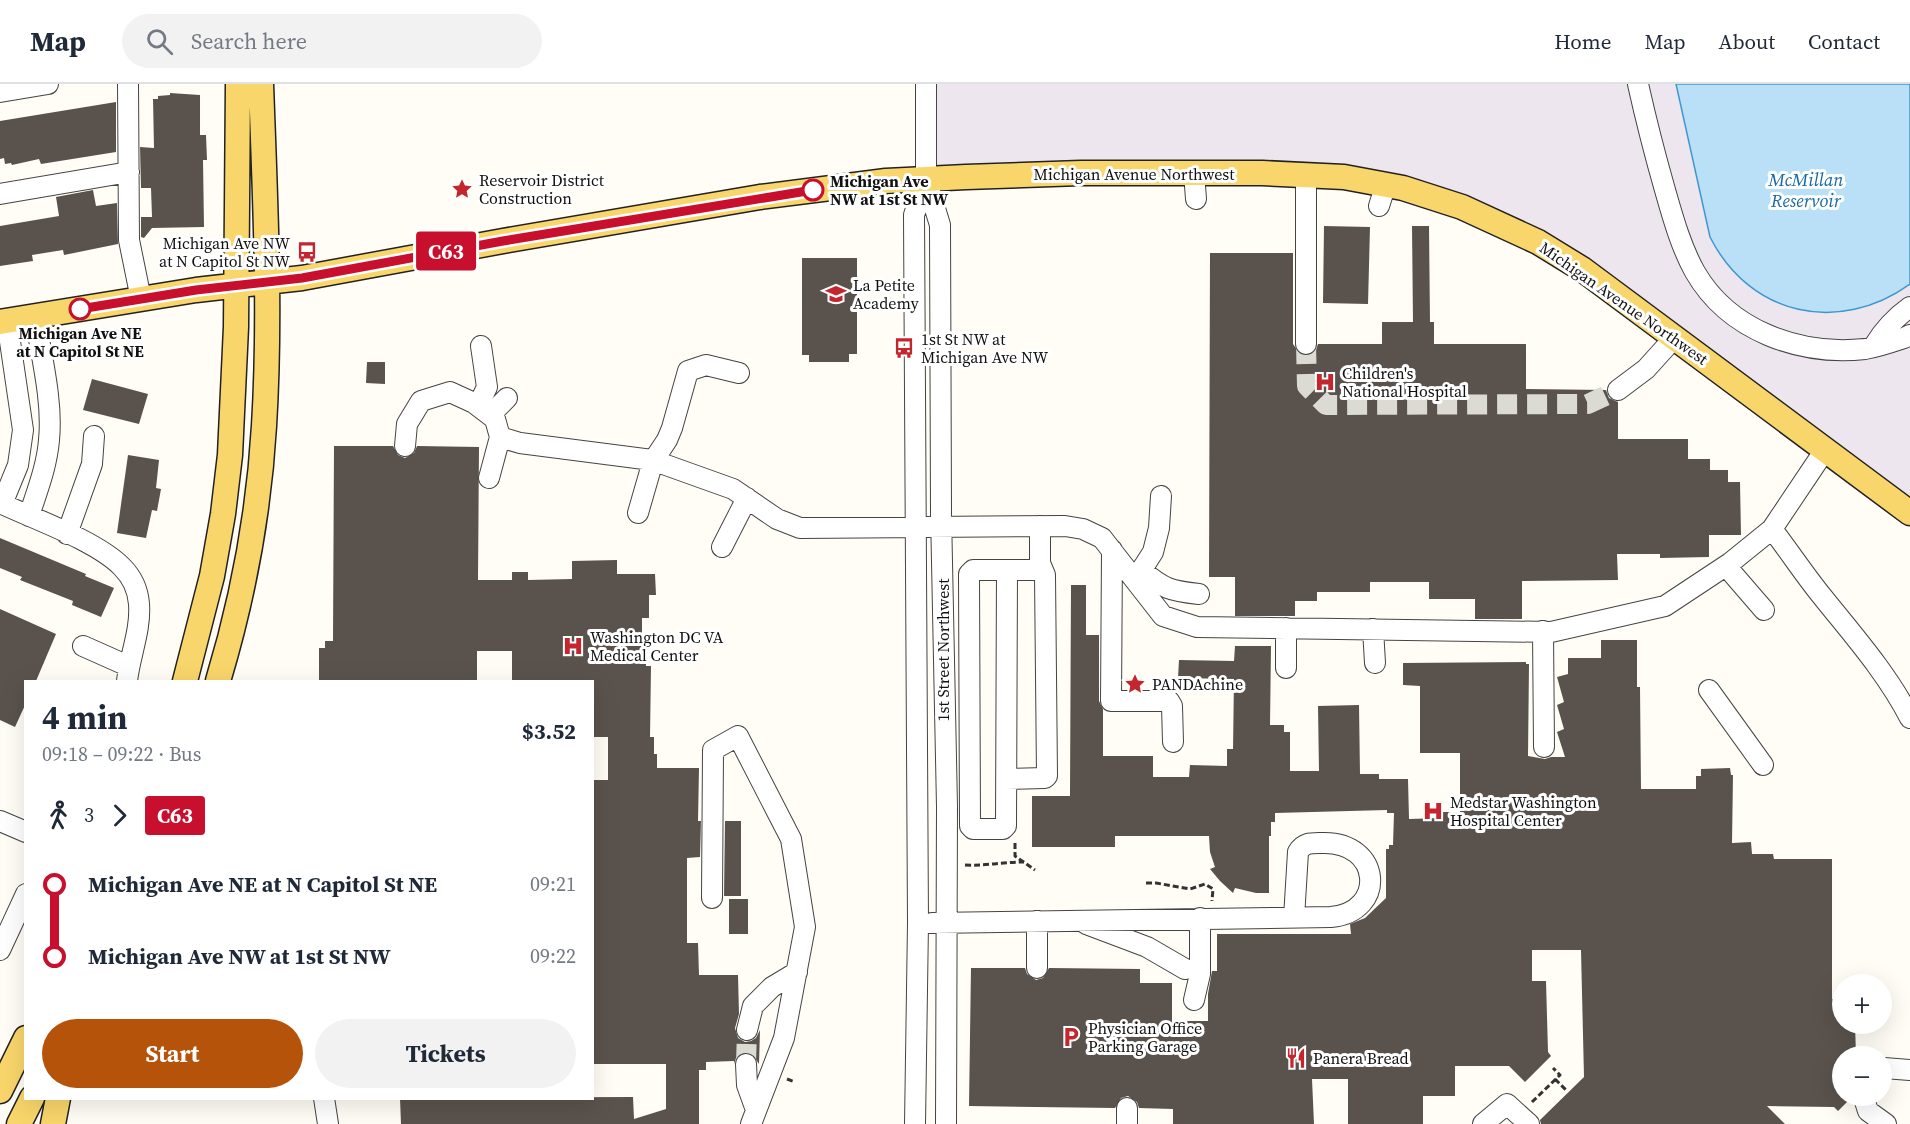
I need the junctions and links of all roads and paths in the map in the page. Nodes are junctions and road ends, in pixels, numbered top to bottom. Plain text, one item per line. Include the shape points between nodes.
1 (48, 84) edge
2 (128, 84) edge
3 (238, 84) edge
4 (261, 84) edge
5 (926, 84) edge
6 (1638, 84) edge
7 (0, 92) edge
8 (129, 172) junction
9 (1194, 173) junction
10 (1306, 174) junction
11 (926, 179) junction
12 (0, 194) edge
13 (1196, 199) dead end
14 (266, 282) junction
15 (236, 286) junction
16 (141, 299) junction
17 (1910, 307) edge
18 (35, 316) junction
19 (4, 321) edge
20 (1910, 335) edge
21 (1674, 338) junction
22 (1306, 344) tunnel mouth
23 (481, 346) dead end
24 (1874, 346) junction
25 (739, 373) dead end
26 (1618, 390) tunnel mouth
27 (507, 398) dead end
28 (484, 411) junction
29 (49, 418) junction
30 (22, 419) junction
31 (94, 436) dead end
32 (500, 437) junction
33 (405, 446) dead end
34 (1825, 450) junction
35 (653, 461) junction
36 (489, 478) dead end
37 (1161, 496) dead end
38 (747, 498) junction
39 (1, 504) edge
40 (638, 513) dead end
41 (1910, 513) edge
42 (28, 516) junction
43 (1044, 526) junction
44 (915, 527) junction
45 (941, 527) junction
46 (1772, 529) junction
47 (68, 534) junction
48 (722, 547) dead end
49 (1112, 550) junction
50 (1726, 566) junction
51 (1007, 570) junction
52 (1043, 572) junction
53 (1138, 575) junction
54 (1199, 594) dead end
55 (1764, 610) dead end
56 (1286, 628) junction
57 (1373, 629) junction
58 (1544, 631) junction
59 (83, 646) dead end
60 (1375, 663) dead end
61 (1286, 668) dead end
62 (128, 674) edge
63 (185, 680) edge
64 (218, 680) edge
65 (1708, 690) dead end
66 (1910, 718) edge
67 (1173, 742) dead end
68 (1544, 747) dead end
69 (1763, 765) dead end
70 (1007, 779) junction
71 (0, 821) edge
72 (1005, 828) junction
73 (24, 831) edge
74 (1024, 862) junction
75 (958, 865) dead end
76 (1035, 870) dead end
77 (1146, 883) dead end
78 (24, 898) edge
79 (712, 898) dead end
80 (1205, 913) junction
81 (1294, 918) junction
82 (1075, 920) junction
83 (1037, 921) junction
84 (946, 922) junction
85 (918, 923) junction
86 (0, 950) edge
87 (1037, 968) dead end
88 (1185, 969) dead end
89 (797, 972) junction
90 (1194, 1000) dead end
91 (747, 1030) tunnel mouth
92 (24, 1042) edge
93 (746, 1064) tunnel mouth
94 (1892, 1065) edge
95 (1553, 1068) dead end
96 (1910, 1070) edge
97 (1556, 1079) junction
98 (0, 1090) edge
99 (1566, 1090) dead end
100 (31, 1100) edge
101 (58, 1100) edge
102 (324, 1100) edge
103 (1532, 1102) dead end
104 (1866, 1106) edge
105 (753, 1117) edge
106 (20, 1124) edge
107 (53, 1124) edge
108 (328, 1124) edge
109 (915, 1124) edge
110 (946, 1124) edge
111 (1483, 1124) edge
112 (1529, 1124) edge
113 (1883, 1124) edge

1 - 7 street
2 - 8 street
3 - 15 main road
4 - 14 main road
5 - 11 street, 1st Street Northwest
6 - 24 street via 1683,248 1696,274 1727,312 1756,330 1790,343 1825,349
8 - 12 street
8 - 16 street via 129,240
9 - 10 main road, Michigan Avenue Northwest
9 - 11 main road, Michigan Avenue Northwest
9 - 13 street
10 - 21 main road, Michigan Avenue Northwest via 1344,177 1382,195 1443,199 1492,219 1582,269
10 - 22 street
11 - 14 main road, Michigan Avenue Northwest via 760,197
11 - 44 street, 1st Street Northwest via 914,215
11 - 45 street, 1st Street Northwest via 940,225
14 - 15 main road, Michigan Avenue Northwest
14 - 64 main road via 266,393 259,488 244,578
15 - 16 main road, Michigan Avenue Northwest
15 - 63 main road via 234,397 227,485 212,576
16 - 18 main road, Michigan Avenue Northwest
17 - 24 street
18 - 19 main road, Michigan Avenue Northwest
18 - 29 street
19 - 30 street
20 - 24 street
21 - 26 street via 1646,369
21 - 34 main road, Michigan Avenue Northwest
23 - 28 street via 487,387
25 - 35 street via 706,365 688,371 672,428
27 - 28 street
28 - 32 street via 495,419
28 - 33 street via 450,392 421,401 406,424
29 - 30 street
29 - 42 street via 44,468
30 - 39 street via 18,465
31 - 47 street via 92,464
32 - 35 street
32 - 36 street
34 - 41 main road, Michigan Avenue Northwest
34 - 46 street
35 - 38 street via 723,484
35 - 40 street
37 - 53 street via 1153,552
38 - 44 street via 777,519 800,528
38 - 48 street
39 - 42 street
42 - 47 street
43 - 45 street
43 - 49 street via 1083,529 1102,538
43 - 52 street via 1048,563
44 - 45 street
44 - 85 street, 1st Street Northwest
45 - 84 street, 1st Street Northwest
46 - 50 street
46 - 66 street via 1896,678
47 - 62 street via 118,563 135,587 139,618
49 - 53 street
49 - 67 street via 1111,701 1169,701
50 - 55 street
50 - 58 street via 1646,618
51 - 52 street
51 - 70 street
51 - 72 street via 973,570 969,574 970,826
52 - 70 street via 1047,776
53 - 54 street via 1178,592
53 - 56 street via 1163,616 1173,621
56 - 57 street
56 - 61 street
57 - 58 street
57 - 60 street
58 - 68 street
59 - 62 street
65 - 69 street
70 - 72 street
71 - 73 street
72 - 74 path via 1015,839 1015,856
74 - 75 path
74 - 76 path
77 - 80 path via 1190,889 1205,884 1213,889
78 - 86 street
79 - 89 street via 713,750 738,736 791,839 805,927
80 - 81 street
80 - 82 street
80 - 90 street
81 - 81 street via 1342,916 1362,904 1368,893 1369,870 1356,851 1332,842 1301,847
82 - 83 street
82 - 88 street via 1147,947
83 - 84 street
83 - 87 street
84 - 85 street
84 - 110 street, 1st Street Northwest
85 - 109 street, 1st Street Northwest
89 - 91 street via 757,1001
89 - 105 street via 784,1038
92 - 98 main road
93 - 105 street
94 - 96 street
95 - 97 path via 1560,1075
97 - 99 path
97 - 103 path
100 - 106 main road
101 - 107 main road
102 - 108 street
104 - 113 street
111 - 112 street via 1506,1104

